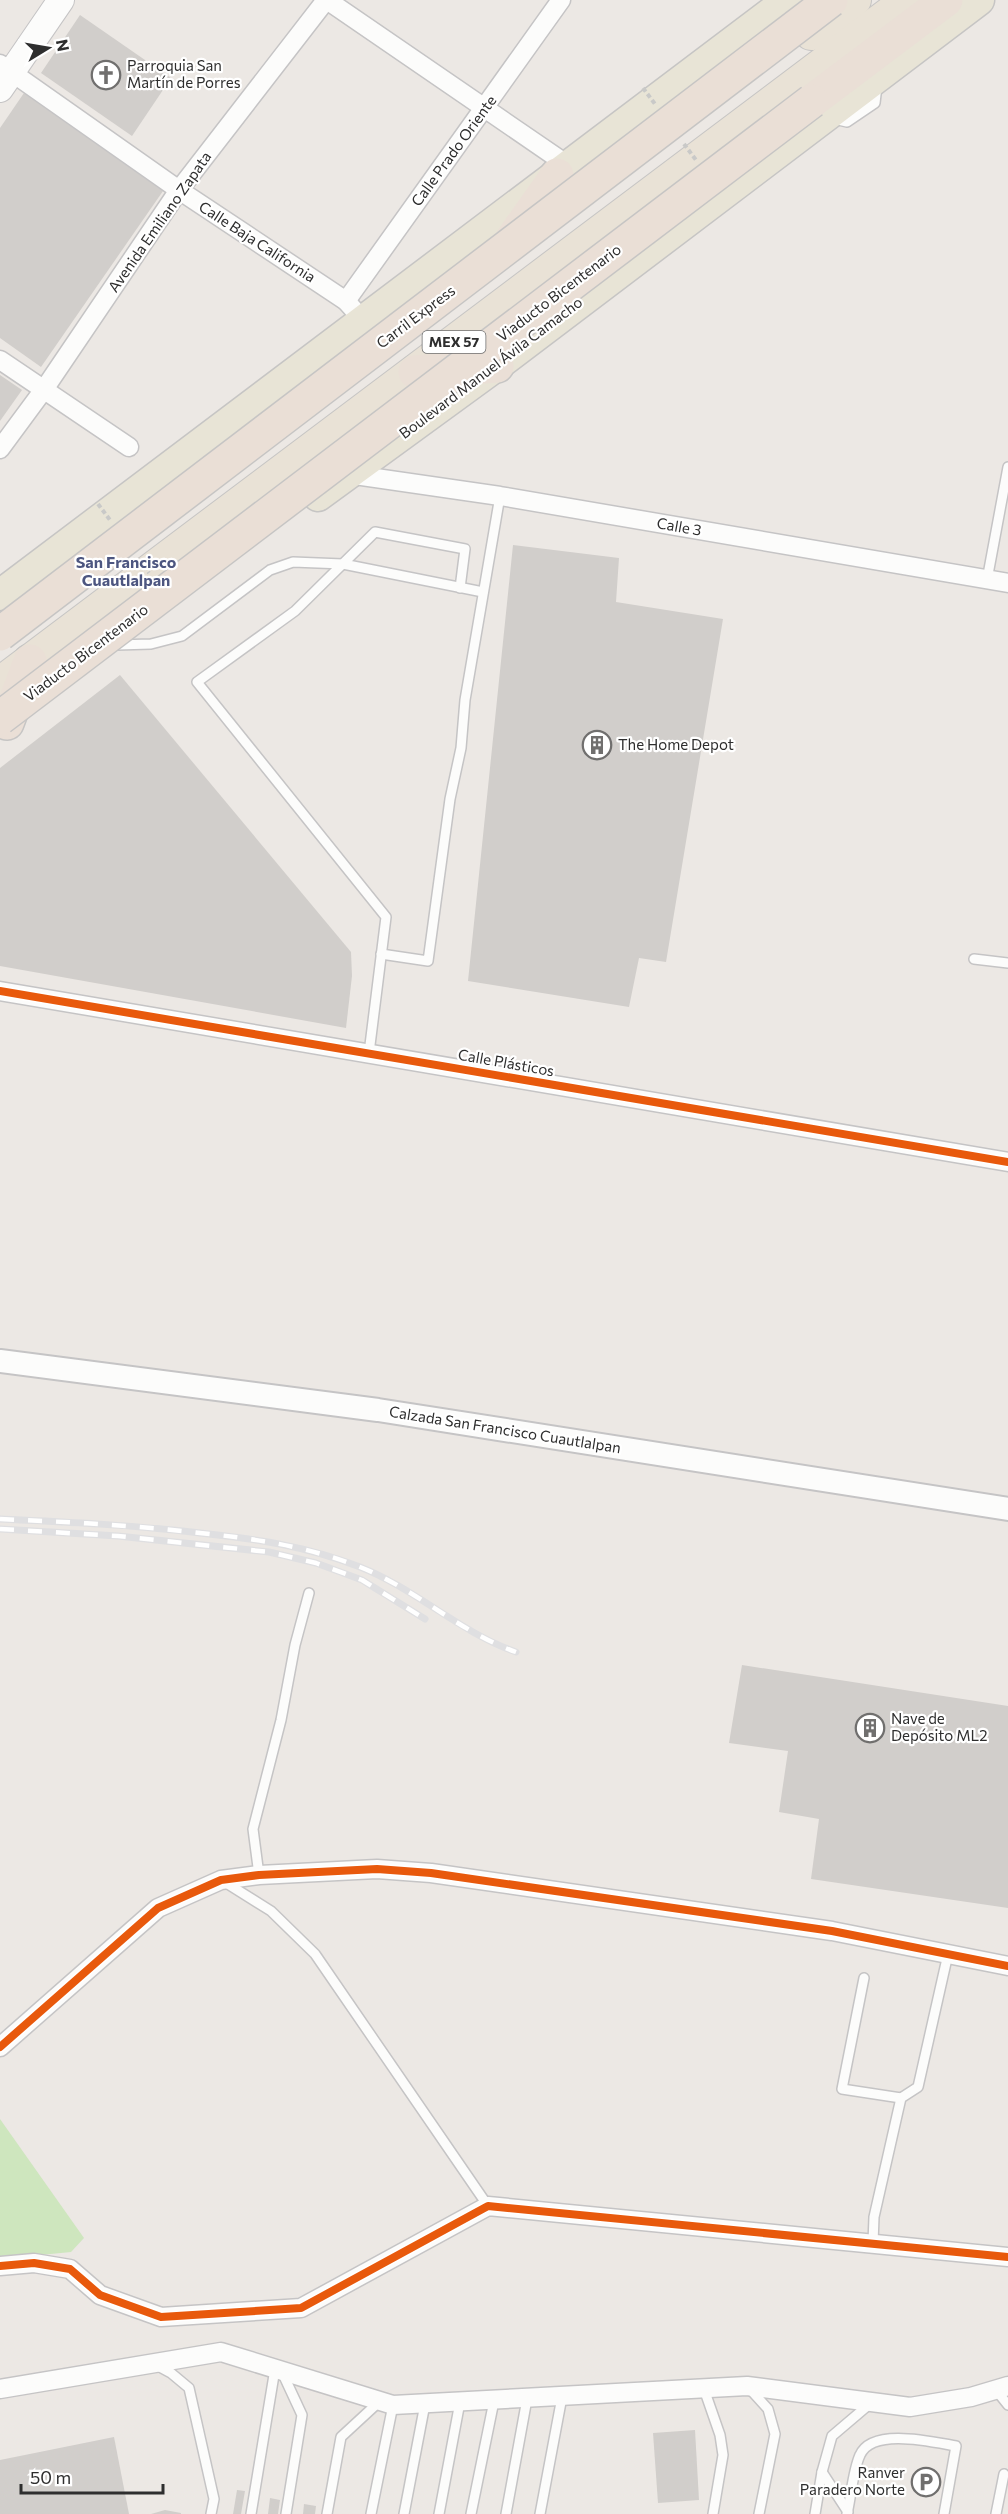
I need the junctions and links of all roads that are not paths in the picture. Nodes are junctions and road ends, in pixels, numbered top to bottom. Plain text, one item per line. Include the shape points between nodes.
1 (61, 0) edge
2 (327, 0) edge
3 (561, 0) edge
4 (788, 0) edge
5 (810, 0) edge
6 (831, 0) edge
7 (855, 0) edge
8 (907, 0) edge
9 (946, 0) edge
10 (979, 0) edge
11 (4, 75) edge
12 (485, 108) junction
13 (563, 170) junction
14 (179, 190) junction
15 (477, 289) junction
16 (355, 310) junction
17 (0, 360) edge
18 (497, 366) junction
19 (415, 372) junction
20 (45, 388) junction
21 (129, 447) dead end
22 (0, 449) edge
23 (1008, 467) edge
24 (348, 474) junction
25 (500, 496) junction
26 (343, 564) junction
27 (987, 580) junction
28 (1008, 583) edge
29 (460, 588) junction
30 (483, 592) junction
31 (0, 595) edge
32 (0, 624) edge
33 (0, 634) edge
34 (117, 645) junction
35 (0, 649) edge
36 (30, 661) junction
37 (0, 683) edge
38 (2, 725) edge
39 (381, 954) junction
40 (974, 959) dead end
41 (1008, 963) edge
42 (0, 991) edge
43 (369, 1053) junction
44 (1008, 1162) edge
45 (0, 1361) edge
46 (1008, 1509) edge
47 (309, 1593) dead end
48 (259, 1875) junction
49 (221, 1880) junction
50 (948, 1954) junction
51 (1008, 1965) edge
52 (864, 1978) dead end
53 (0, 2047) edge
54 (901, 2098) junction
55 (488, 2206) junction
56 (873, 2243) junction
57 (1008, 2257) edge
58 (0, 2266) edge
59 (153, 2364) junction
60 (278, 2370) junction
61 (747, 2386) junction
62 (1002, 2388) edge
63 (0, 2389) edge
64 (704, 2389) junction
65 (562, 2397) junction
66 (527, 2398) junction
67 (494, 2400) junction
68 (460, 2402) junction
69 (387, 2403) junction
70 (872, 2403) junction
71 (425, 2404) junction
72 (1008, 2405) edge
73 (822, 2472) junction
74 (1004, 2475) dead end
75 (848, 2513) edge
76 (211, 2514) edge
77 (251, 2514) edge
78 (286, 2514) edge
79 (327, 2514) edge
80 (371, 2514) edge
81 (404, 2514) edge
82 (439, 2514) edge
83 (471, 2514) edge
84 (506, 2514) edge
85 (540, 2514) edge
86 (713, 2514) edge
87 (759, 2514) edge
88 (815, 2514) edge
89 (944, 2514) edge
90 (996, 2514) edge

1 - 11 main road
2 - 12 street
2 - 14 street, Avenida Emiliano Zapata
3 - 12 street, Calle Prado Oriente
4 - 13 main road
5 - 32 highway
6 - 33 highway, Carril Express, bridge
7 - 15 highway, MEX 57
8 - 19 highway, MEX 57
9 - 38 highway, Viaducto Bicentenario, bridge
10 - 18 main road, Boulevard Manuel Ávila Camacho
11 - 14 street, Calle Baja California
12 - 13 street
12 - 16 street, Calle Prado Oriente
13 - 15 highway
13 - 16 main road
14 - 16 street, Calle Baja California
14 - 20 street, Avenida Emiliano Zapata
15 - 35 highway, MEX 57
16 - 31 main road
17 - 20 street
18 - 19 highway
18 - 24 main road, Boulevard Manuel Ávila Camacho
19 - 36 highway, MEX 57
20 - 21 street
20 - 22 street, Avenida Emiliano Zapata
23 - 27 lane
24 - 25 street, Calle 3
24 - 34 main road, Boulevard Manuel Ávila Camacho
25 - 27 street, Calle 3
25 - 30 lane
26 - 29 lane
26 - 29 lane via 375,532 465,549
26 - 34 lane via 293,562 277,566 182,636 151,644
26 - 39 lane via 295,611 197,682 386,917
27 - 28 street, Calle 3
29 - 30 lane
30 - 39 lane via 428,961
34 - 38 main road, Boulevard Manuel Ávila Camacho
36 - 37 highway, MEX 57
36 - 38 highway
39 - 43 lane
40 - 41 lane
42 - 43 street, Calle Plásticos
43 - 44 street, Calle Plásticos
45 - 46 street, Calzada San Francisco Cuautlalpan via 378,1410
47 - 48 lane via 253,1829
48 - 49 street
48 - 50 street via 377,1869 431,1873 832,1931
49 - 53 street via 158,1908
49 - 55 lane via 271,1911 315,1954
50 - 51 street
50 - 54 lane via 918,2087
52 - 54 lane via 842,2089
54 - 56 lane via 874,2217
55 - 56 street
55 - 58 street via 302,2308 161,2318 100,2295 70,2269 34,2263
56 - 57 street
59 - 60 street via 221,2352
59 - 63 street
59 - 76 lane via 189,2388 214,2499
60 - 69 street
60 - 77 lane
60 - 78 lane via 302,2415
61 - 64 street
61 - 70 street
61 - 87 lane via 768,2409 775,2434
62 - 70 street via 910,2407
62 - 72 lane
64 - 65 street
64 - 86 lane via 718,2426 723,2455
65 - 66 street
65 - 85 lane
66 - 67 street
66 - 84 lane
67 - 68 street
67 - 83 lane
68 - 71 street
68 - 82 lane
69 - 71 street
69 - 79 lane via 341,2437
69 - 80 lane
70 - 73 lane via 832,2436
71 - 81 lane
73 - 75 lane
73 - 88 lane
74 - 90 lane
75 - 89 lane via 860,2453 874,2441 909,2438 956,2446

